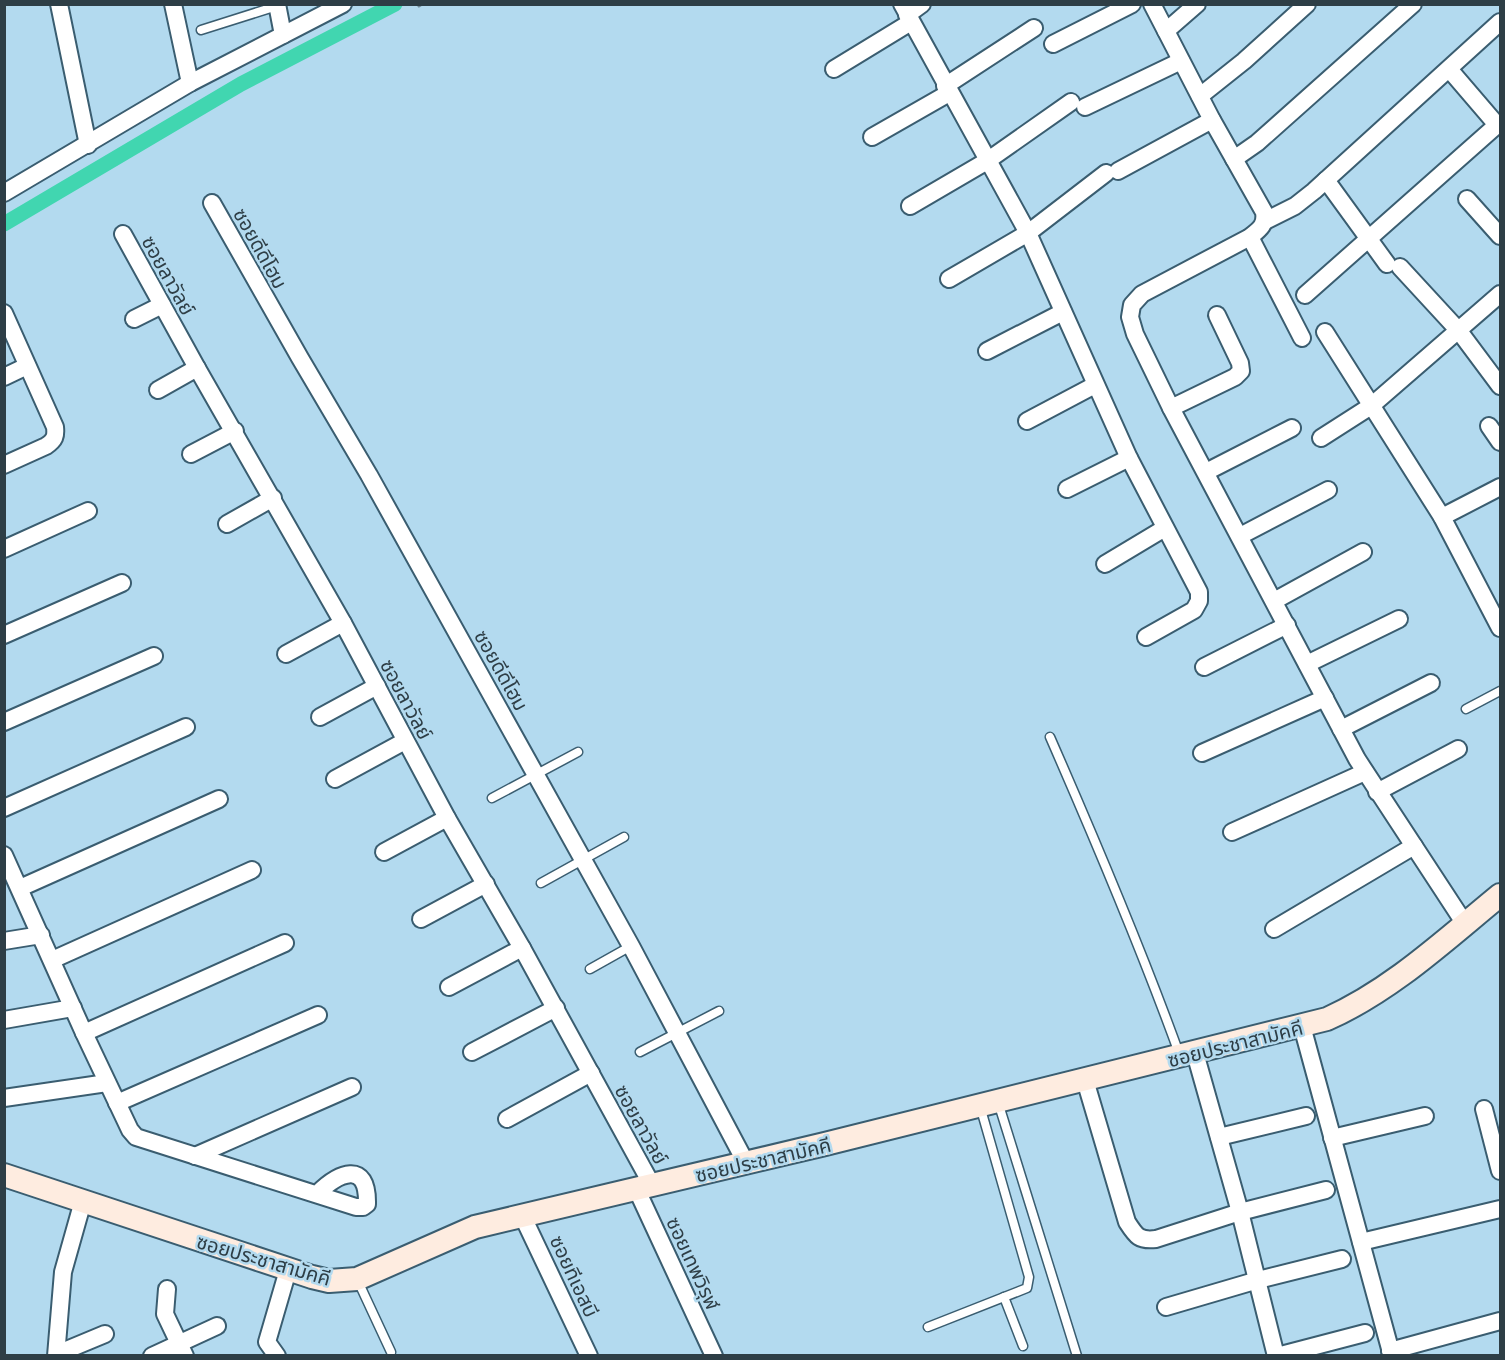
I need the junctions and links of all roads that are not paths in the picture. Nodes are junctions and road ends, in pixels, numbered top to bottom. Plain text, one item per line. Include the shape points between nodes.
1 (59, 4) edge
2 (173, 4) edge
3 (343, 4) edge
4 (922, 4) edge
5 (1132, 4) edge
6 (1152, 4) edge
7 (1197, 4) edge
8 (1307, 4) edge
9 (1413, 4) edge
10 (277, 5) edge
11 (907, 14) edge
12 (1500, 22) edge
13 (1034, 28) dead end
14 (201, 30) dead end
15 (1166, 32) junction
16 (283, 35) junction
17 (1053, 44) dead end
18 (1181, 60) junction
19 (834, 69) dead end
20 (1449, 69) junction
21 (190, 83) junction
22 (947, 90) junction
23 (1200, 96) junction
24 (1212, 120) junction
25 (1499, 123) edge
26 (872, 137) dead end
27 (88, 145) junction
28 (1234, 159) junction
29 (987, 161) junction
30 (1326, 180) junction
31 (4, 193) edge
32 (1467, 200) dead end
33 (212, 203) dead end
34 (910, 206) dead end
35 (1265, 222) junction
36 (1028, 233) junction
37 (123, 234) dead end
38 (1500, 236) edge
39 (1250, 237) junction
40 (1368, 239) junction
41 (948, 279) dead end
42 (1500, 294) edge
43 (1305, 295) dead end
44 (162, 305) junction
45 (1063, 312) junction
46 (4, 313) edge
47 (1216, 315) dead end
48 (134, 319) dead end
49 (1459, 331) junction
50 (1325, 332) dead end
51 (1302, 338) dead end
52 (987, 351) dead end
53 (27, 366) junction
54 (197, 368) junction
55 (4, 377) edge
56 (1095, 385) junction
57 (1500, 386) edge
58 (158, 390) dead end
59 (1371, 406) junction
60 (1171, 408) junction
61 (1027, 421) dead end
62 (1489, 426) dead end
63 (1292, 428) dead end
64 (235, 431) junction
65 (1322, 438) dead end
66 (1500, 442) edge
67 (191, 454) dead end
68 (1129, 458) junction
69 (4, 465) edge
70 (1206, 472) junction
71 (1500, 487) edge
72 (1067, 489) dead end
73 (1328, 490) dead end
74 (273, 498) junction
75 (88, 512) dead end
76 (1442, 517) junction
77 (227, 524) dead end
78 (1165, 528) junction
79 (1240, 536) junction
80 (4, 549) edge
81 (1363, 552) dead end
82 (1105, 564) dead end
83 (122, 583) dead end
84 (1274, 601) junction
85 (1399, 619) dead end
86 (343, 623) junction
87 (1287, 625) junction
88 (1500, 628) edge
89 (4, 635) edge
90 (1146, 637) dead end
91 (286, 654) dead end
92 (154, 656) dead end
93 (1307, 664) junction
94 (1204, 667) dead end
95 (1431, 683) dead end
96 (377, 686) junction
97 (1500, 691) edge
98 (1325, 698) junction
99 (1466, 709) dead end
100 (320, 717) dead end
101 (4, 722) edge
102 (186, 727) dead end
103 (1341, 729) junction
104 (1050, 737) dead end
105 (405, 741) junction
106 (1458, 749) dead end
107 (578, 752) dead end
108 (1202, 753) dead end
109 (1365, 772) junction
110 (536, 775) junction
111 (335, 779) dead end
112 (1377, 792) junction
113 (492, 798) dead end
114 (219, 799) dead end
115 (4, 808) edge
116 (447, 818) junction
117 (1232, 832) dead end
118 (624, 837) dead end
119 (1414, 846) junction
120 (384, 852) dead end
121 (5, 857) edge
122 (583, 858) junction
123 (252, 870) dead end
124 (541, 883) dead end
125 (486, 884) junction
126 (20, 888) junction
127 (1500, 895) edge
128 (421, 919) dead end
129 (1465, 924) junction
130 (1274, 929) dead end
131 (41, 935) junction
132 (4, 941) edge
133 (285, 943) dead end
134 (632, 946) junction
135 (522, 948) junction
136 (52, 960) junction
137 (590, 969) dead end
138 (449, 987) dead end
139 (73, 1008) junction
140 (556, 1008) junction
141 (719, 1011) dead end
142 (318, 1015) dead end
143 (4, 1020) edge
144 (1302, 1026) junction
145 (677, 1032) junction
146 (84, 1033) junction
147 (472, 1052) dead end
148 (640, 1052) dead end
149 (1187, 1054) junction
150 (591, 1073) junction
151 (1085, 1080) junction
152 (107, 1083) junction
153 (352, 1087) dead end
154 (4, 1098) edge
155 (117, 1103) junction
156 (989, 1104) junction
157 (1484, 1109) dead end
158 (1306, 1116) dead end
159 (1425, 1116) dead end
160 (507, 1119) dead end
161 (1219, 1137) junction
162 (1332, 1138) junction
163 (195, 1156) junction
164 (746, 1163) junction
165 (1500, 1171) edge
166 (4, 1175) edge
167 (644, 1187) junction
168 (1326, 1190) dead end
169 (317, 1194) dead end
170 (83, 1201) junction
171 (1500, 1209) edge
172 (1240, 1212) junction
173 (522, 1215) junction
174 (1361, 1242) junction
175 (1342, 1259) dead end
176 (288, 1270) junction
177 (357, 1279) junction
178 (1257, 1281) junction
179 (167, 1289) dead end
180 (1004, 1297) junction
181 (1166, 1307) dead end
182 (1500, 1321) edge
183 (217, 1326) dead end
184 (928, 1327) dead end
185 (1365, 1333) dead end
186 (105, 1335) dead end
187 (1023, 1346) dead end
188 (182, 1349) edge
189 (391, 1352) dead end
190 (1391, 1353) edge
191 (56, 1355) edge
192 (152, 1356) edge
193 (277, 1356) edge
194 (589, 1356) edge
195 (714, 1356) edge
196 (1077, 1356) edge
197 (1276, 1356) edge

1 - 27 street
2 - 21 street
3 - 16 street
4 - 11 street
5 - 17 street
6 - 15 street
7 - 15 street
8 - 23 street
9 - 28 street
10 - 14 lane
10 - 16 street
11 - 19 street
11 - 22 street
12 - 20 street
13 - 22 street
15 - 18 street
16 - 21 street
18 - 23 street
18 - 29 street via 1078,105
20 - 25 street
20 - 30 street
21 - 27 street
22 - 26 street
22 - 29 street
23 - 24 street
24 - 28 street
24 - 36 street via 1112,172
25 - 40 street
27 - 31 street
28 - 35 street via 1264,212
29 - 34 street
29 - 36 street
30 - 35 street via 1295,206
30 - 40 street
32 - 38 street
33 - 110 street, ซอยดีดีโฮม
35 - 39 street
36 - 41 street
36 - 45 street
37 - 44 street, ซอยลาวัลย์
39 - 51 street
39 - 60 street via 1153,287 1132,305 1130,317 1135,334
40 - 43 street
40 - 49 street
42 - 49 street
44 - 48 street
44 - 54 street, ซอยลาวัลย์
45 - 52 street
45 - 56 street
46 - 53 street
47 - 60 street via 1241,371
49 - 57 street
49 - 59 street
50 - 59 street
53 - 55 street
53 - 69 street via 56,436 46,446
54 - 58 street
54 - 64 street, ซอยลาวัลย์
56 - 61 street
56 - 68 street
59 - 65 street
59 - 76 street
60 - 70 street
62 - 66 street
63 - 70 street
64 - 67 street
64 - 74 street, ซอยลาวัลย์
68 - 72 street
68 - 78 street
70 - 79 street
71 - 76 street
73 - 79 street
74 - 77 street
74 - 86 street, ซอยลาวัลย์
75 - 80 street
76 - 88 street
78 - 82 street
78 - 90 street via 1200,601 1194,610
79 - 84 street
81 - 84 street
83 - 89 street
84 - 87 street
85 - 93 street
86 - 91 street
86 - 96 street, ซอยลาวัลย์
87 - 93 street
87 - 94 street
92 - 101 street
93 - 98 street
95 - 103 street
96 - 100 street
96 - 105 street, ซอยลาวัลย์
97 - 99 lane
98 - 103 street
98 - 108 street
102 - 115 street
103 - 109 street
104 - 149 lane
105 - 111 street
105 - 116 street, ซอยลาวัลย์
106 - 112 street
107 - 110 lane
109 - 112 street
109 - 117 street
110 - 113 lane
110 - 122 street, ซอยดีดีโฮม
112 - 119 street
114 - 126 street
116 - 120 street
116 - 125 street, ซอยลาวัลย์
118 - 122 lane
119 - 129 street
119 - 130 street
121 - 126 street
122 - 124 lane
122 - 134 street, ซอยดีดีโฮม
123 - 136 street
125 - 128 street
125 - 135 street, ซอยลาวัลย์
126 - 131 street
127 - 129 street, ซอยประชาสามัคคี
129 - 144 street, ซอยประชาสามัคคี via 1367,1000
131 - 132 street
131 - 136 street
133 - 146 street
134 - 137 lane
134 - 145 street, ซอยดีดีโฮม
135 - 138 street
135 - 140 street, ซอยลาวัลย์
136 - 139 street
139 - 143 street
139 - 146 street
140 - 147 street
140 - 150 street, ซอยลาวัลย์
141 - 145 lane
142 - 155 street
144 - 149 street, ซอยประชาสามัคคี
144 - 162 street
145 - 148 lane
145 - 164 street, ซอยดีดีโฮม
146 - 152 street
149 - 151 street, ซอยประชาสามัคคี
149 - 161 street
150 - 160 street
150 - 167 street, ซอยลาวัลย์
151 - 156 street, ซอยประชาสามัคคี
151 - 172 street via 1127,1222 1135,1234 1144,1240 1156,1239
152 - 154 street
152 - 155 street
153 - 163 street
155 - 163 street via 136,1137
156 - 164 street, ซอยประชาสามัคคี
156 - 180 lane via 1029,1277 1027,1288
156 - 196 lane
157 - 165 street
158 - 161 street
159 - 162 street
161 - 172 street
162 - 174 street
163 - 169 street
164 - 167 street, ซอยประชาสามัคคี
166 - 170 street, ซอยประชาสามัคคี
167 - 173 street, ซอยประชาสามัคคี
167 - 195 street, ซอยเทพวิรุฬ
168 - 172 street
170 - 176 street, ซอยประชาสามัคคี
170 - 191 street via 63,1272
171 - 174 street
172 - 178 street
173 - 177 street, ซอยประชาสามัคคี via 475,1227
173 - 194 street, ซอยทีเอสบี
174 - 190 street
175 - 178 street
176 - 177 street, ซอยประชาสามัคคี via 329,1281
176 - 193 street via 267,1342
177 - 189 lane
178 - 181 street
178 - 197 street
179 - 188 street via 165,1314
180 - 184 lane
180 - 187 lane
182 - 190 street
183 - 188 street
185 - 197 street
186 - 191 street
188 - 192 street

